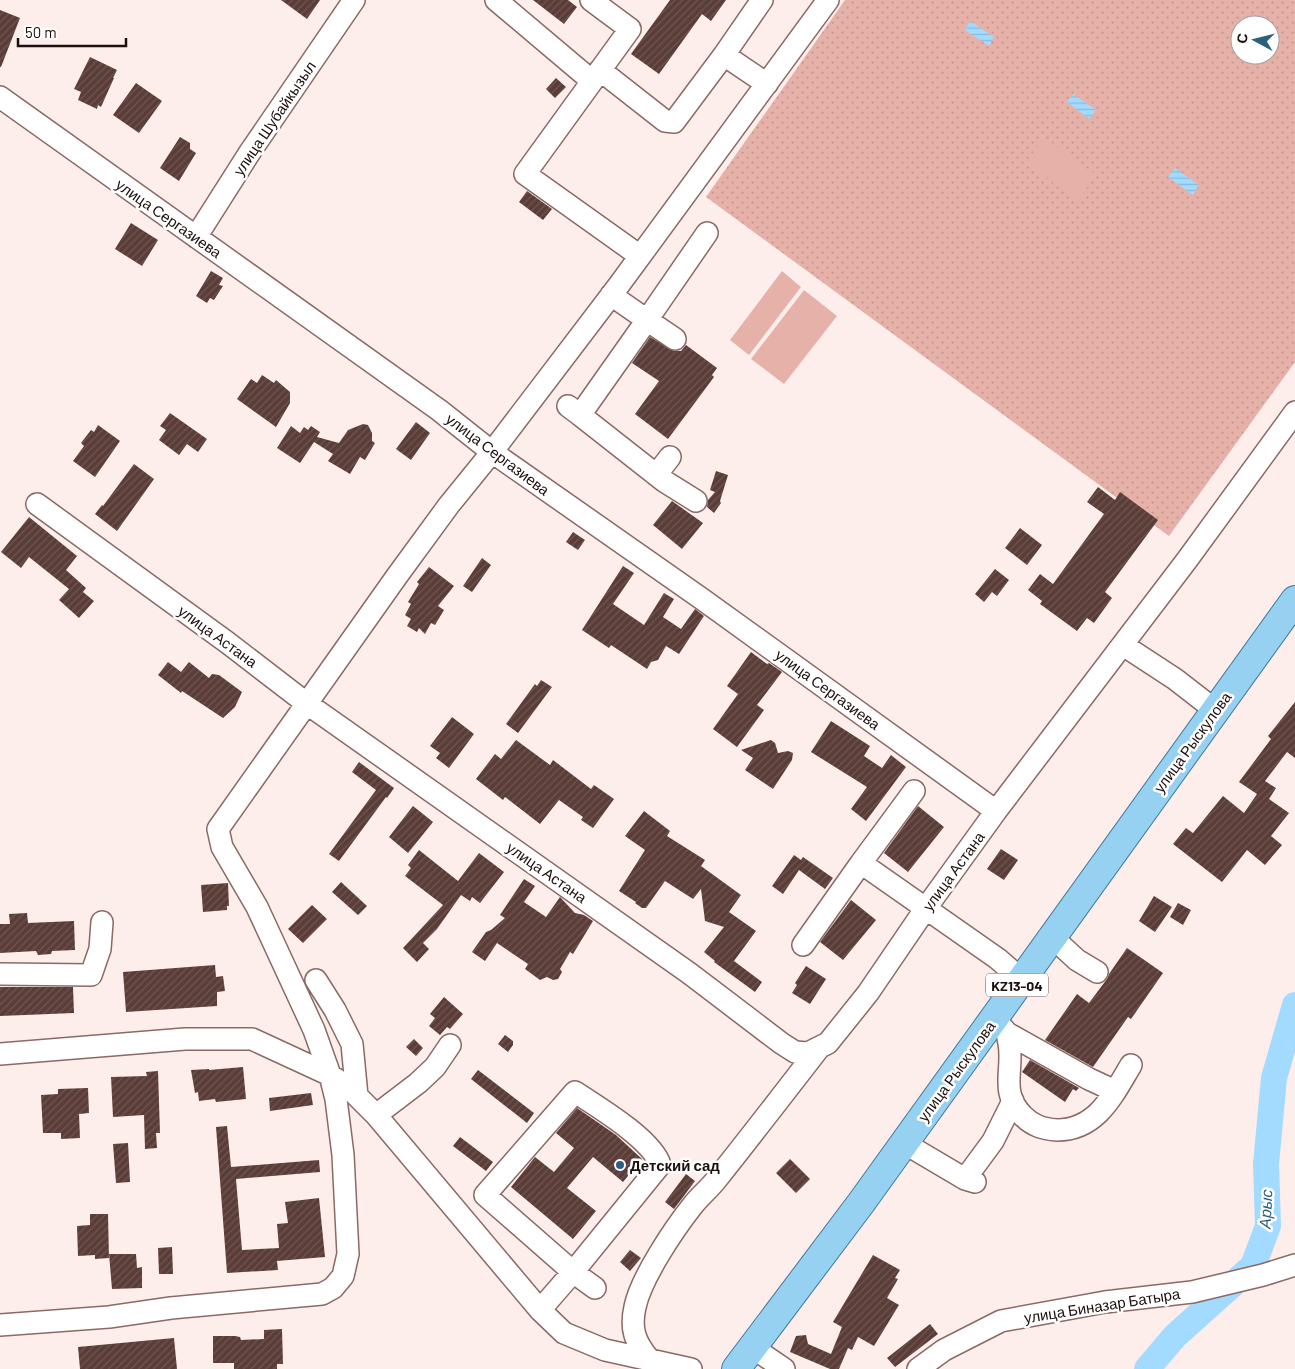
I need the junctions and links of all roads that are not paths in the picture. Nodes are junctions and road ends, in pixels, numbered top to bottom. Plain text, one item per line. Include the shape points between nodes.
1 (354, 0) edge
2 (496, 0) edge
3 (591, 0) edge
4 (762, 0) edge
5 (828, 0) edge
6 (724, 54) junction
7 (596, 75) junction
8 (767, 84) junction
9 (0, 97) edge
10 (707, 233) dead end
11 (196, 237) junction
12 (640, 256) junction
13 (611, 295) junction
14 (647, 320) junction
15 (675, 339) dead end
16 (1295, 412) edge
17 (492, 452) junction
18 (670, 457) dead end
19 (656, 475) junction
20 (696, 501) dead end
21 (37, 504) dead end
22 (1295, 600) edge
23 (1123, 645) junction
24 (306, 703) junction
25 (1215, 710) junction
26 (914, 791) dead end
27 (996, 811) junction
28 (861, 862) junction
29 (926, 908) junction
30 (102, 922) dead end
31 (1052, 937) junction
32 (802, 945) dead end
33 (1097, 972) dead end
34 (0, 974) edge
35 (1021, 979) junction
36 (316, 980) dead end
37 (1000, 1026) junction
38 (450, 1045) dead end
39 (819, 1048) junction
40 (0, 1054) edge
41 (1131, 1065) dead end
42 (330, 1075) junction
43 (1115, 1091) junction
44 (356, 1096) junction
45 (1013, 1101) junction
46 (376, 1115) junction
47 (904, 1143) junction
48 (1295, 1265) edge
49 (573, 1272) junction
50 (595, 1288) dead end
51 (540, 1310) junction
52 (634, 1314) junction
53 (0, 1325) edge
54 (752, 1347) junction
55 (605, 1350) junction
56 (649, 1359) junction
57 (691, 1369) edge
58 (736, 1369) edge
59 (784, 1369) edge
60 (918, 1369) edge

1 - 11 street, улица Шубайкызыл
2 - 7 street
3 - 7 street via 630,29
4 - 6 street
5 - 8 street
6 - 7 street via 674,122 665,121
6 - 8 street
7 - 12 street via 526,174
8 - 12 street
9 - 11 street, улица Сергазиева
10 - 14 street
11 - 17 street, улица Сергазиева via 439,410
12 - 13 street
13 - 14 street
13 - 17 street
14 - 15 street
14 - 19 street via 574,410
16 - 23 street, улица Астана
17 - 24 street via 443,513
17 - 27 street, улица Сергазиева
18 - 19 street
19 - 20 street
21 - 24 street, улица Астана
22 - 25 main road, улица Рыскулова / KZ13-04
23 - 25 street
23 - 27 street, улица Астана
24 - 39 street, улица Астана via 689,973 780,1043 795,1052 808,1053
24 - 42 street via 218,829 222,847 257,907 314,1030
25 - 31 main road, улица Рыскулова / KZ13-04
26 - 28 street
27 - 29 street, улица Астана
28 - 29 street
28 - 32 street
29 - 35 street
29 - 39 street, улица Астана via 868,993 828,1043
30 - 34 street via 100,949 91,975
31 - 33 street via 1077,960
31 - 35 main road, улица Рыскулова / KZ13-04
35 - 37 main road, улица Рыскулова / KZ13-04
36 - 44 street via 352,1044
37 - 43 street
37 - 45 street via 1010,1051 1008,1091
37 - 47 main road, улица Рыскулова / KZ13-04
38 - 46 street via 435,1067
39 - 52 street via 675,1229 642,1287
40 - 42 street via 185,1040 252,1039
41 - 43 street
42 - 44 street
42 - 53 street via 343,1155 348,1254 343,1276 333,1288 322,1294 302,1297
43 - 45 street via 1105,1108 1086,1123 1069,1130 1033,1125 1018,1111
44 - 46 street
45 - 47 street via 970,1180
46 - 51 street
47 - 54 main road, улица Рыскулова / KZ13-04
48 - 60 street, улица Биназар Батыра via 1192,1292 1105,1302 1001,1321 944,1350
49 - 49 street via 660,1166 658,1158 637,1136 575,1092 485,1195
49 - 50 street
49 - 51 street
51 - 55 street via 564,1333
52 - 55 street via 622,1333
52 - 56 street via 633,1332
54 - 58 main road, улица Рыскулова / KZ13-04
54 - 59 street
55 - 56 street
56 - 57 street

